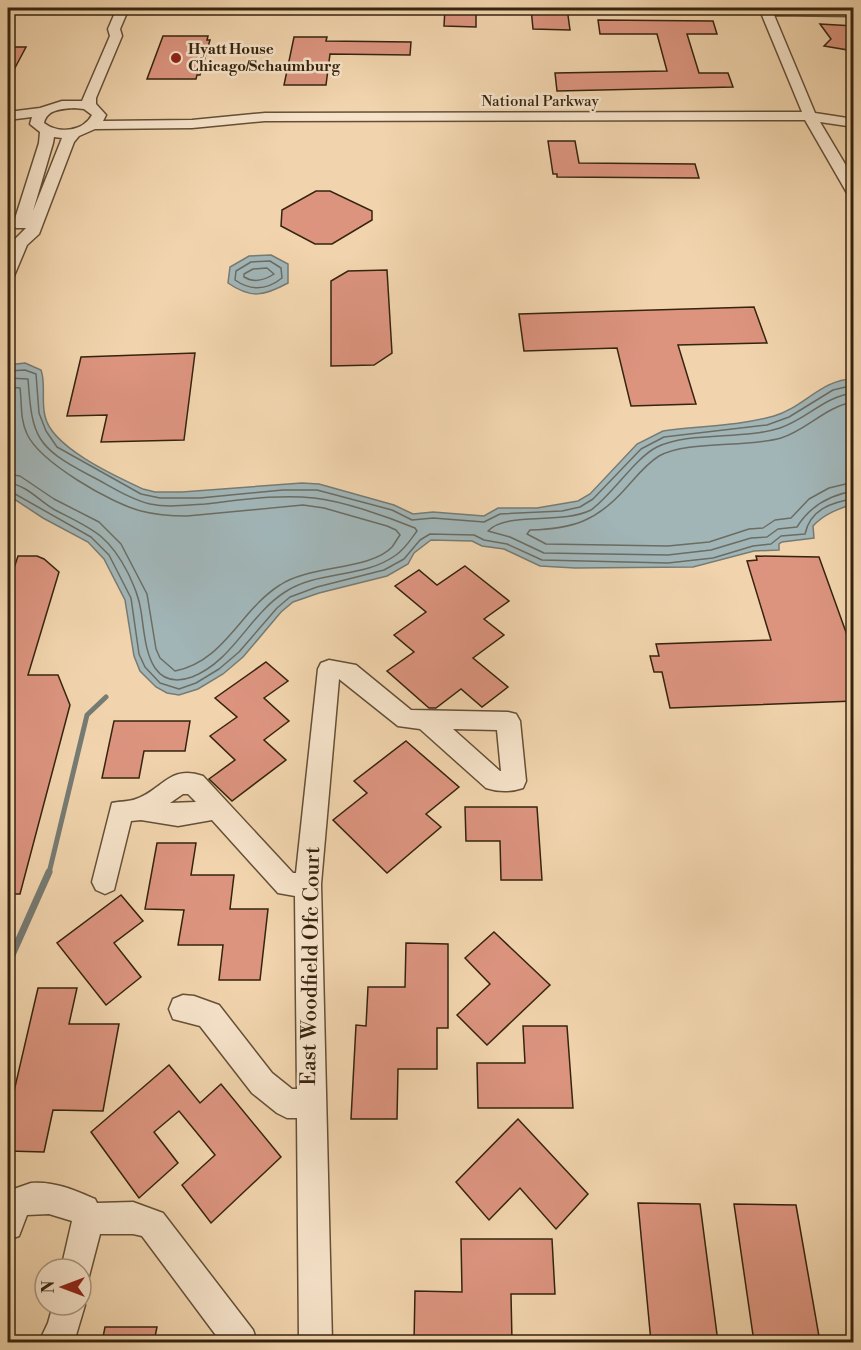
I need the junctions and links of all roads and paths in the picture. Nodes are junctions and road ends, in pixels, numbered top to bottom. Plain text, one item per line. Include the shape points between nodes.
1 (123, 8) edge
2 (772, 9) edge
3 (854, 12) edge
4 (114, 29) junction
5 (794, 44) dead end
6 (92, 58) dead end
7 (75, 95) dead end
8 (63, 105) junction
9 (45, 111) junction
10 (854, 114) edge
11 (93, 115) junction
12 (8, 116) edge
13 (810, 117) junction
14 (829, 118) junction
15 (8, 122) edge
16 (854, 123) edge
17 (42, 128) junction
18 (75, 132) junction
19 (854, 193) edge
20 (20, 243) junction
21 (8, 273) edge
22 (425, 719) dead end
23 (105, 882) dead end
24 (308, 884) junction
25 (183, 1010) dead end
26 (310, 1104) junction
27 (88, 1219) junction
28 (8, 1225) edge
29 (80, 1257) edge
30 (66, 1317) edge
31 (55, 1342) edge
32 (241, 1342) edge
33 (315, 1342) edge

1 - 4 street
2 - 3 street
2 - 5 street
2 - 13 street
4 - 6 street
4 - 11 street via 116,36 89,98
7 - 8 street
8 - 9 street
8 - 11 street, National Parkway
9 - 12 street
9 - 17 street via 37,120
10 - 14 street, National Parkway
11 - 13 street, National Parkway via 192,124 253,117
11 - 18 street
13 - 14 street, National Parkway
13 - 19 street
14 - 16 street, National Parkway
15 - 17 street
17 - 18 street
17 - 20 street via 46,143 18,233
18 - 20 street via 67,141 31,234
20 - 21 street
22 - 24 street, East Woodfield Ofc Court via 406,719 348,670 328,669
23 - 24 street via 121,811 141,809 177,784 194,783 286,885
24 - 26 street, East Woodfield Ofc Court
25 - 26 street via 209,1015 262,1083 287,1103
26 - 33 street, East Woodfield Ofc Court
27 - 28 street via 84,1210 75,1206 40,1196 25,1197 14,1203
27 - 29 street
27 - 32 street via 133,1218 152,1224
30 - 31 street

